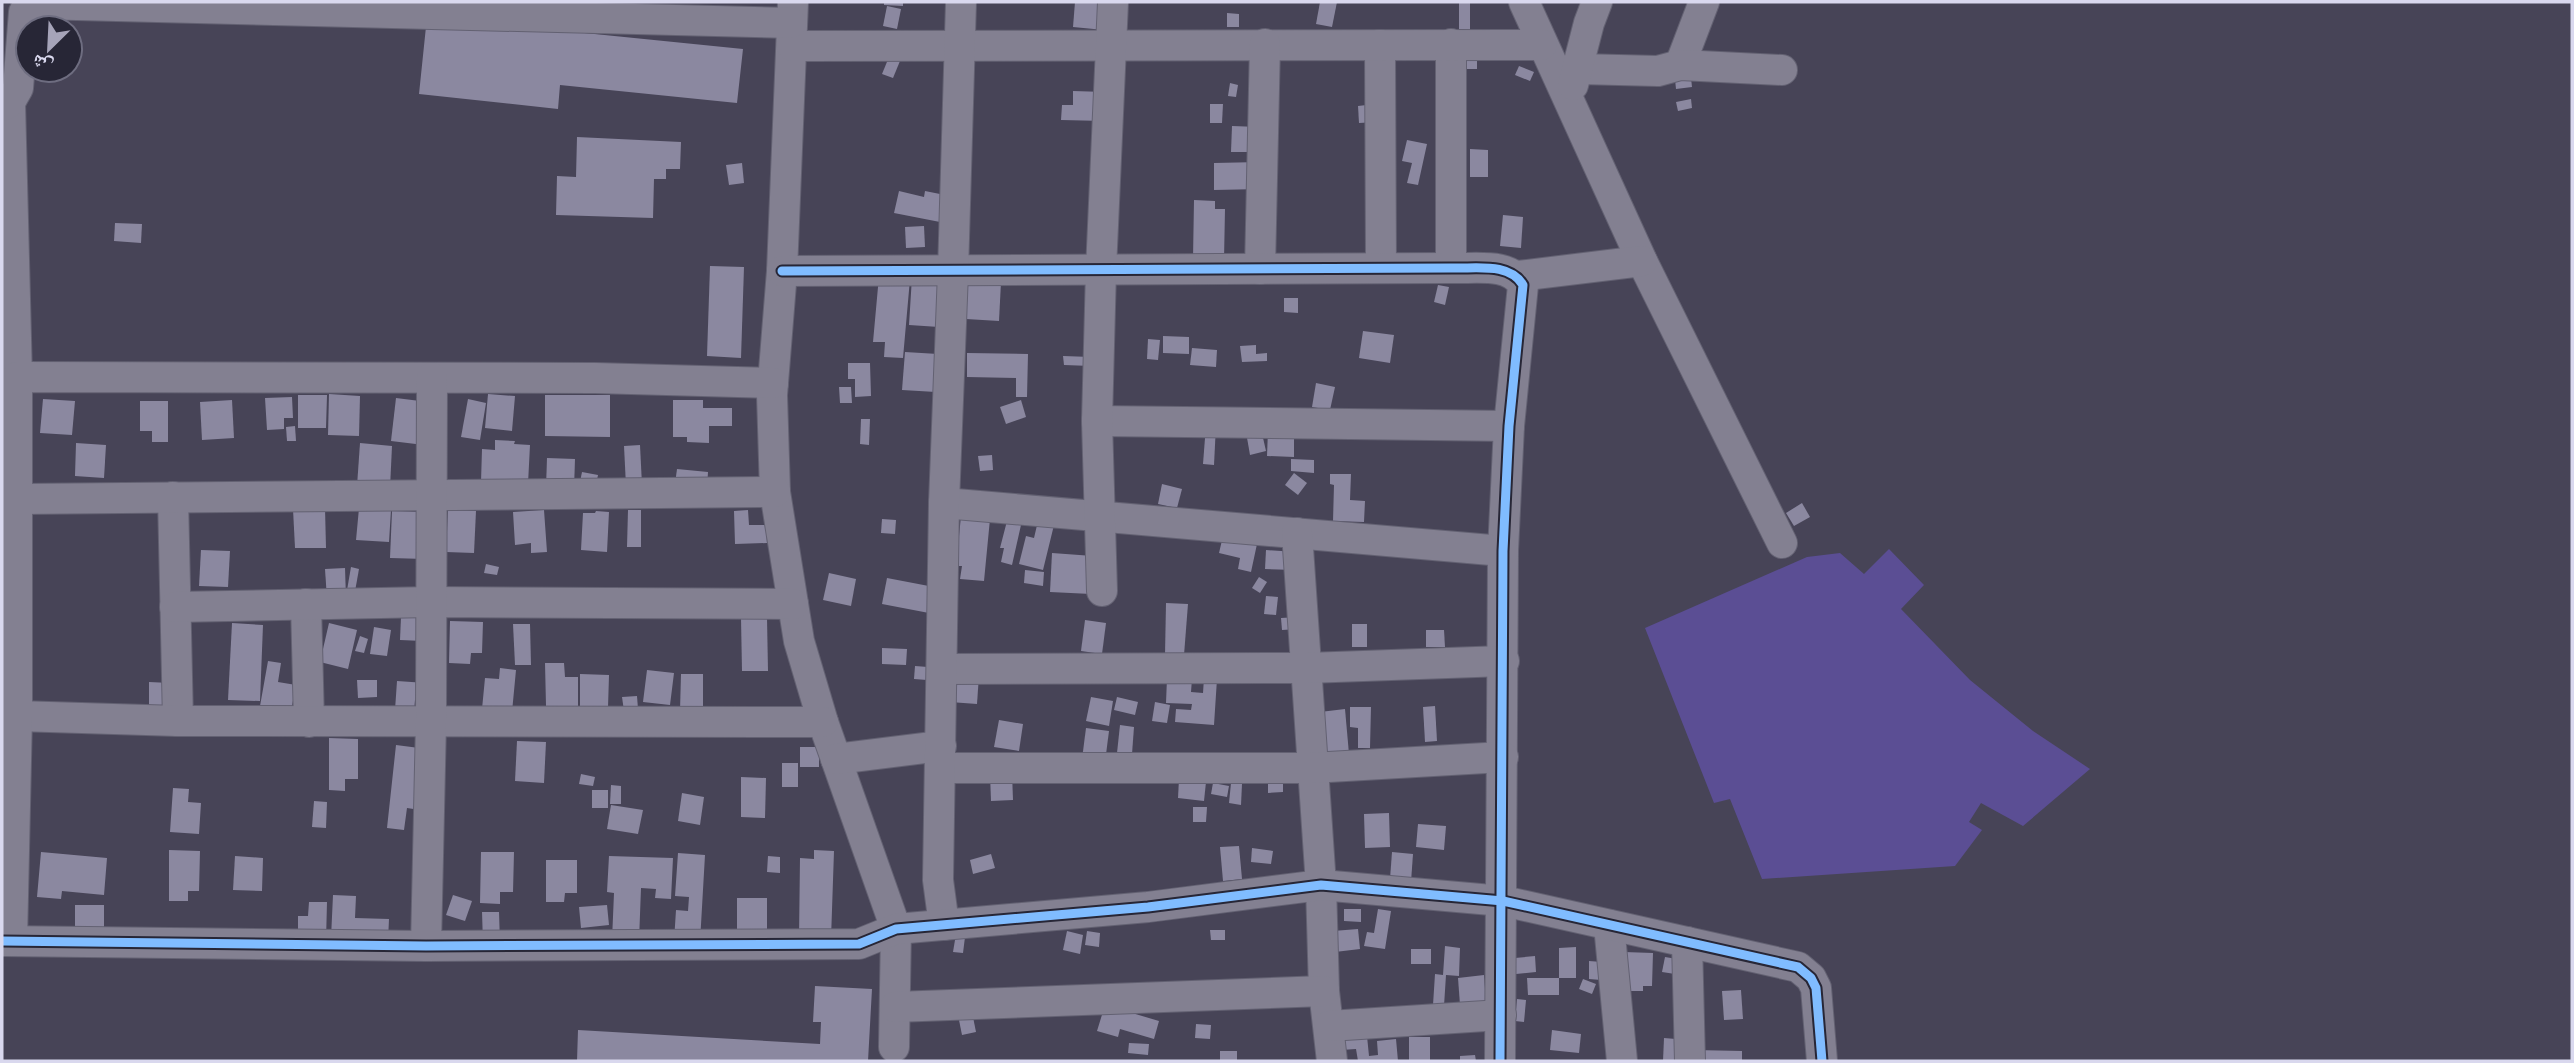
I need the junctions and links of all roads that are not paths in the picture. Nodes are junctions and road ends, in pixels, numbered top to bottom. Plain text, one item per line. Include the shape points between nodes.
1 (961, 2) edge
2 (1113, 2) edge
3 (1524, 2) edge
4 (1597, 2) edge
5 (1704, 2) edge
6 (792, 23) edge
7 (1111, 44) junction
8 (1265, 44) junction
9 (1451, 44) junction
10 (1542, 45) junction
11 (958, 46) junction
12 (1380, 46) junction
13 (1680, 65) junction
14 (1578, 69) junction
15 (1782, 70) dead end
16 (1566, 97) junction
17 (6, 104) edge
18 (1642, 261) junction
19 (1381, 268) junction
20 (1451, 268) junction
21 (1259, 269) junction
22 (1101, 270) junction
23 (782, 271) junction
24 (953, 272) junction
25 (1518, 276) junction
26 (18, 377) junction
27 (432, 378) junction
28 (773, 383) junction
29 (1097, 421) junction
30 (1509, 426) junction
31 (775, 492) junction
32 (430, 495) junction
33 (173, 497) junction
34 (18, 499) junction
35 (944, 503) junction
36 (1100, 517) junction
37 (1297, 533) junction
38 (1782, 543) dead end
39 (1503, 551) junction
40 (1102, 592) dead end
41 (431, 602) junction
42 (306, 604) junction
43 (793, 604) junction
44 (175, 607) junction
45 (1504, 661) junction
46 (1307, 668) junction
47 (942, 669) junction
48 (17, 716) junction
49 (178, 721) junction
50 (309, 722) junction
51 (431, 722) junction
52 (823, 722) junction
53 (941, 757) junction
54 (1503, 757) junction
55 (836, 759) junction
56 (1311, 768) junction
57 (1321, 885) junction
58 (1503, 901) junction
59 (944, 925) junction
60 (1609, 925) junction
61 (896, 929) junction
62 (7, 941) edge
63 (1687, 942) junction
64 (426, 946) junction
65 (1324, 991) junction
66 (895, 1007) junction
67 (1501, 1015) junction
68 (1329, 1026) junction
69 (894, 1047) dead end
70 (1332, 1061) edge
71 (1500, 1061) edge
72 (1622, 1061) edge
73 (1690, 1061) edge
74 (1822, 1061) edge

1 - 11 street
2 - 7 street
3 - 10 street
4 - 14 street
5 - 13 street
6 - 11 street
6 - 17 street via 37,4 24,12 18,88
6 - 23 street
7 - 8 street
7 - 11 street
7 - 22 street
8 - 12 street
8 - 21 street
9 - 10 street
9 - 12 street
9 - 20 street
10 - 16 street
11 - 24 street
12 - 19 street
13 - 14 street via 1658,71
13 - 15 street
14 - 16 street
16 - 18 street
17 - 26 street
18 - 25 street
18 - 38 street
19 - 20 street
19 - 21 street
20 - 25 street via 1506,270
21 - 22 street
22 - 24 street
22 - 29 street
23 - 24 street
23 - 28 street
24 - 35 street
25 - 30 street via 1523,285
26 - 27 street
26 - 34 street
27 - 28 street
27 - 32 street
28 - 31 street
29 - 30 street
29 - 36 street
30 - 39 street
31 - 32 street
31 - 43 street
32 - 33 street
32 - 41 street
33 - 34 street
33 - 44 street
34 - 48 street
35 - 36 street
35 - 47 street
36 - 37 street
36 - 40 street
37 - 39 street
37 - 46 street
39 - 45 street
41 - 42 street
41 - 43 street
41 - 51 street
42 - 44 street
42 - 50 street
43 - 52 street
44 - 49 street
45 - 46 street
45 - 54 street
46 - 47 street
46 - 56 street
47 - 53 street
48 - 49 street
48 - 62 street
49 - 50 street
50 - 51 street
51 - 52 street
51 - 64 street
52 - 55 street
53 - 55 street
53 - 56 street
53 - 59 street via 939,880
54 - 56 street
54 - 58 street
55 - 61 street
56 - 57 street
57 - 58 street
57 - 59 street via 1148,908
57 - 65 street
58 - 60 street
58 - 67 street
59 - 61 street
60 - 63 street
60 - 72 street
61 - 64 street via 859,944
61 - 66 street
62 - 64 street
63 - 73 street
63 - 74 street via 1798,967 1811,978 1816,988
65 - 66 street
65 - 68 street
66 - 69 street
67 - 68 street
67 - 71 street
68 - 70 street

